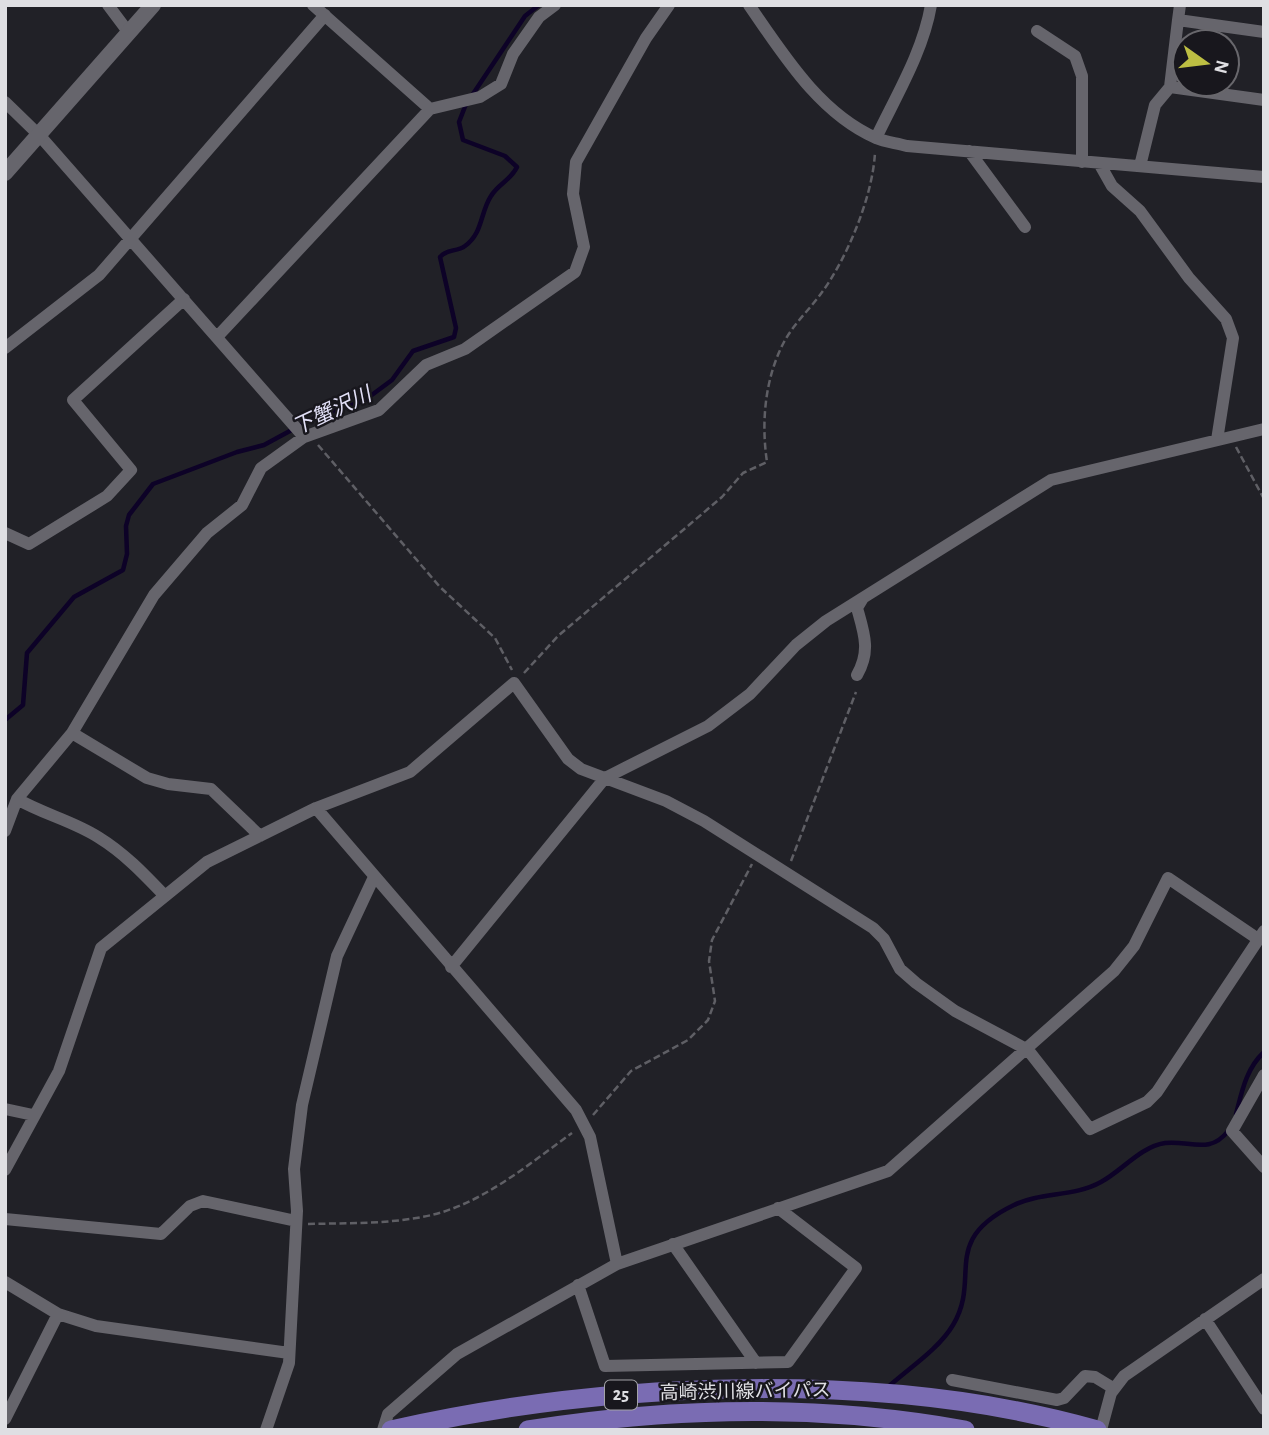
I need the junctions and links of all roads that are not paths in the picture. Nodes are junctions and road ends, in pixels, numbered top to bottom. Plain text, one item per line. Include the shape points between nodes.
1 (108, 5) edge
2 (153, 5) edge
3 (313, 5) edge
4 (555, 5) edge
5 (669, 5) edge
6 (749, 5) edge
7 (931, 5) edge
8 (1180, 5) edge
9 (325, 15) junction
10 (1178, 20) junction
11 (1037, 31) dead end
12 (1264, 32) edge
13 (129, 33) junction
14 (1170, 87) junction
15 (1264, 100) edge
16 (5, 102) edge
17 (430, 109) junction
18 (40, 136) junction
19 (876, 138) junction
20 (969, 151) junction
21 (1082, 162) junction
22 (1099, 163) junction
23 (1140, 166) junction
24 (5, 173) edge
25 (1264, 177) edge
26 (1025, 227) dead end
27 (130, 239) junction
28 (184, 299) junction
29 (217, 337) junction
30 (8, 340) edge
31 (1264, 429) edge
32 (307, 436) junction
33 (1217, 440) junction
34 (5, 533) edge
35 (863, 598) junction
36 (857, 675) dead end
37 (72, 733) junction
38 (606, 778) junction
39 (18, 799) junction
40 (316, 808) junction
41 (5, 831) edge
42 (260, 836) junction
43 (374, 877) junction
44 (164, 895) junction
45 (1261, 935) edge
46 (451, 967) junction
47 (1028, 1050) junction
48 (1264, 1075) edge
49 (5, 1109) edge
50 (33, 1115) junction
51 (1264, 1167) edge
52 (5, 1170) edge
53 (778, 1208) junction
54 (5, 1219) edge
55 (296, 1221) junction
56 (673, 1244) junction
57 (617, 1264) junction
58 (1264, 1279) edge
59 (5, 1282) edge
60 (578, 1285) junction
61 (58, 1314) junction
62 (1205, 1319) junction
63 (289, 1353) junction
64 (757, 1363) junction
65 (952, 1380) dead end
66 (1113, 1388) junction
67 (1264, 1409) edge
68 (5, 1419) edge
69 (266, 1430) edge
70 (383, 1430) edge
71 (391, 1430) edge
72 (528, 1430) edge
73 (965, 1430) edge
74 (1099, 1430) edge

1 - 13 street
2 - 13 street
3 - 9 street
4 - 17 street via 540,17 513,54 501,84 480,97
5 - 32 street via 576,162 573,194 584,247 575,272 465,349 426,365 379,410
6 - 19 street via 794,71 839,115
7 - 19 street via 928,23
8 - 10 street
9 - 17 street
9 - 27 street
10 - 12 street
10 - 14 street
11 - 21 street via 1075,56 1082,76
13 - 18 street
14 - 15 street
14 - 23 street via 1155,105
16 - 18 street
17 - 29 street
18 - 24 street
18 - 27 street
19 - 20 street via 907,146
20 - 21 street
20 - 26 street
21 - 22 street
22 - 23 street
22 - 33 street via 1112,186 1140,211 1226,319 1233,338
23 - 25 street
27 - 28 street
27 - 30 street via 99,275
28 - 29 street
28 - 34 street via 73,400 131,470 107,496 29,544
29 - 32 street
31 - 33 street
32 - 37 street via 261,468 242,505 206,533 154,595
33 - 35 street via 1051,480
35 - 36 street via 857,608 867,646
35 - 38 street via 811,632 750,694 708,726
37 - 39 street
37 - 42 street via 147,778 211,789
38 - 40 street via 568,759 514,683 410,772
38 - 46 street
38 - 47 street via 666,801 873,928 900,969 916,983
39 - 41 street
39 - 44 street via 95,835 133,861
40 - 42 street
40 - 43 street
42 - 44 street via 207,862
43 - 46 street
43 - 55 street via 328,982 302,1105 294,1169
44 - 50 street via 101,948 63,1060
45 - 47 street via 1168,878 1135,946
45 - 47 street via 1147,1102 1090,1129
46 - 57 street via 585,1124
47 - 53 street via 888,1171
48 - 51 street via 1232,1131
49 - 50 street
50 - 52 street
53 - 56 street
53 - 64 street via 856,1268 788,1362
54 - 55 street via 161,1234 190,1206 203,1201
55 - 63 street
56 - 57 street
56 - 64 street
57 - 60 street
58 - 62 street
59 - 61 street
60 - 64 street via 604,1366
60 - 70 street via 457,1354 388,1414
61 - 63 street via 96,1326
61 - 68 street
62 - 66 street
62 - 67 street
63 - 69 street
65 - 66 street via 1057,1400 1086,1376
66 - 74 street
71 - 74 main road, 高崎渋川線バイパス / 25 via 447,1417 611,1395 854,1391 1005,1408
72 - 73 main road, 高崎渋川線バイパス / 25 via 698,1412 838,1415

